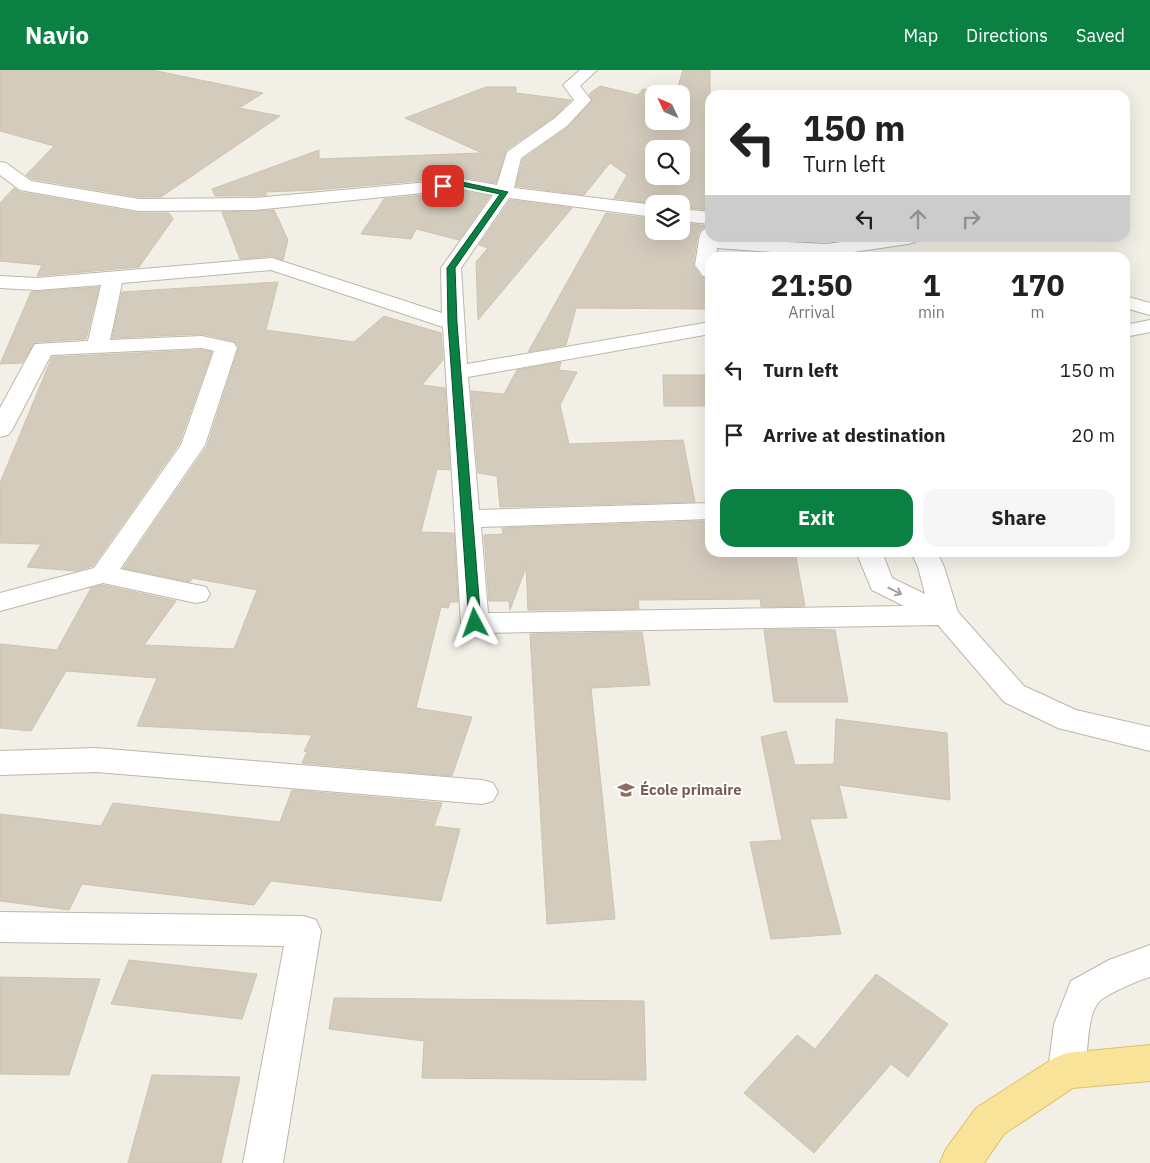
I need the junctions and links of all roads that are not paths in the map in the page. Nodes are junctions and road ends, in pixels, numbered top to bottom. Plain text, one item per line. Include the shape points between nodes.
1 (589, 70) edge
2 (0, 167) edge
3 (504, 192) junction
4 (645, 210) edge
5 (690, 216) edge
6 (705, 217) edge
7 (772, 242) edge
8 (881, 242) edge
9 (113, 278) junction
10 (0, 282) edge
11 (1130, 303) edge
12 (1150, 308) edge
13 (453, 323) junction
14 (1150, 326) edge
15 (705, 329) edge
16 (1130, 330) edge
17 (98, 346) junction
18 (456, 373) junction
19 (0, 430) edge
20 (705, 511) edge
21 (467, 519) junction
22 (871, 557) edge
23 (926, 557) edge
24 (103, 574) junction
25 (196, 594) dead end
26 (0, 602) edge
27 (945, 615) junction
28 (1150, 740) edge
29 (0, 763) edge
30 (482, 792) dead end
31 (0, 927) edge
32 (1150, 961) edge
33 (1150, 1063) edge
34 (1067, 1071) junction
35 (263, 1163) edge
36 (960, 1163) edge

1 - 3 street via 571,84 583,100 560,122 513,156
2 - 3 street via 26,186 139,205 255,204 462,184
3 - 4 street
3 - 13 street via 451,268
5 - 6 street
7 - 8 street via 826,250
9 - 10 street via 37,284
9 - 13 street via 272,264
9 - 17 street
11 - 12 street
13 - 18 street
14 - 16 street
15 - 18 street
17 - 19 street via 43,349
17 - 24 street via 202,342 226,348 193,445
18 - 21 street
20 - 21 street
21 - 27 street via 475,623
22 -> 27 street via 881,584
23 - 27 street
24 - 25 street
24 - 26 street
27 - 28 street via 1014,694 1069,720
29 - 30 street via 96,760
31 - 35 street via 304,931
32 - 34 street via 1121,971 1084,992 1072,1024
33 - 34 main road
34 - 36 main road via 990,1121

